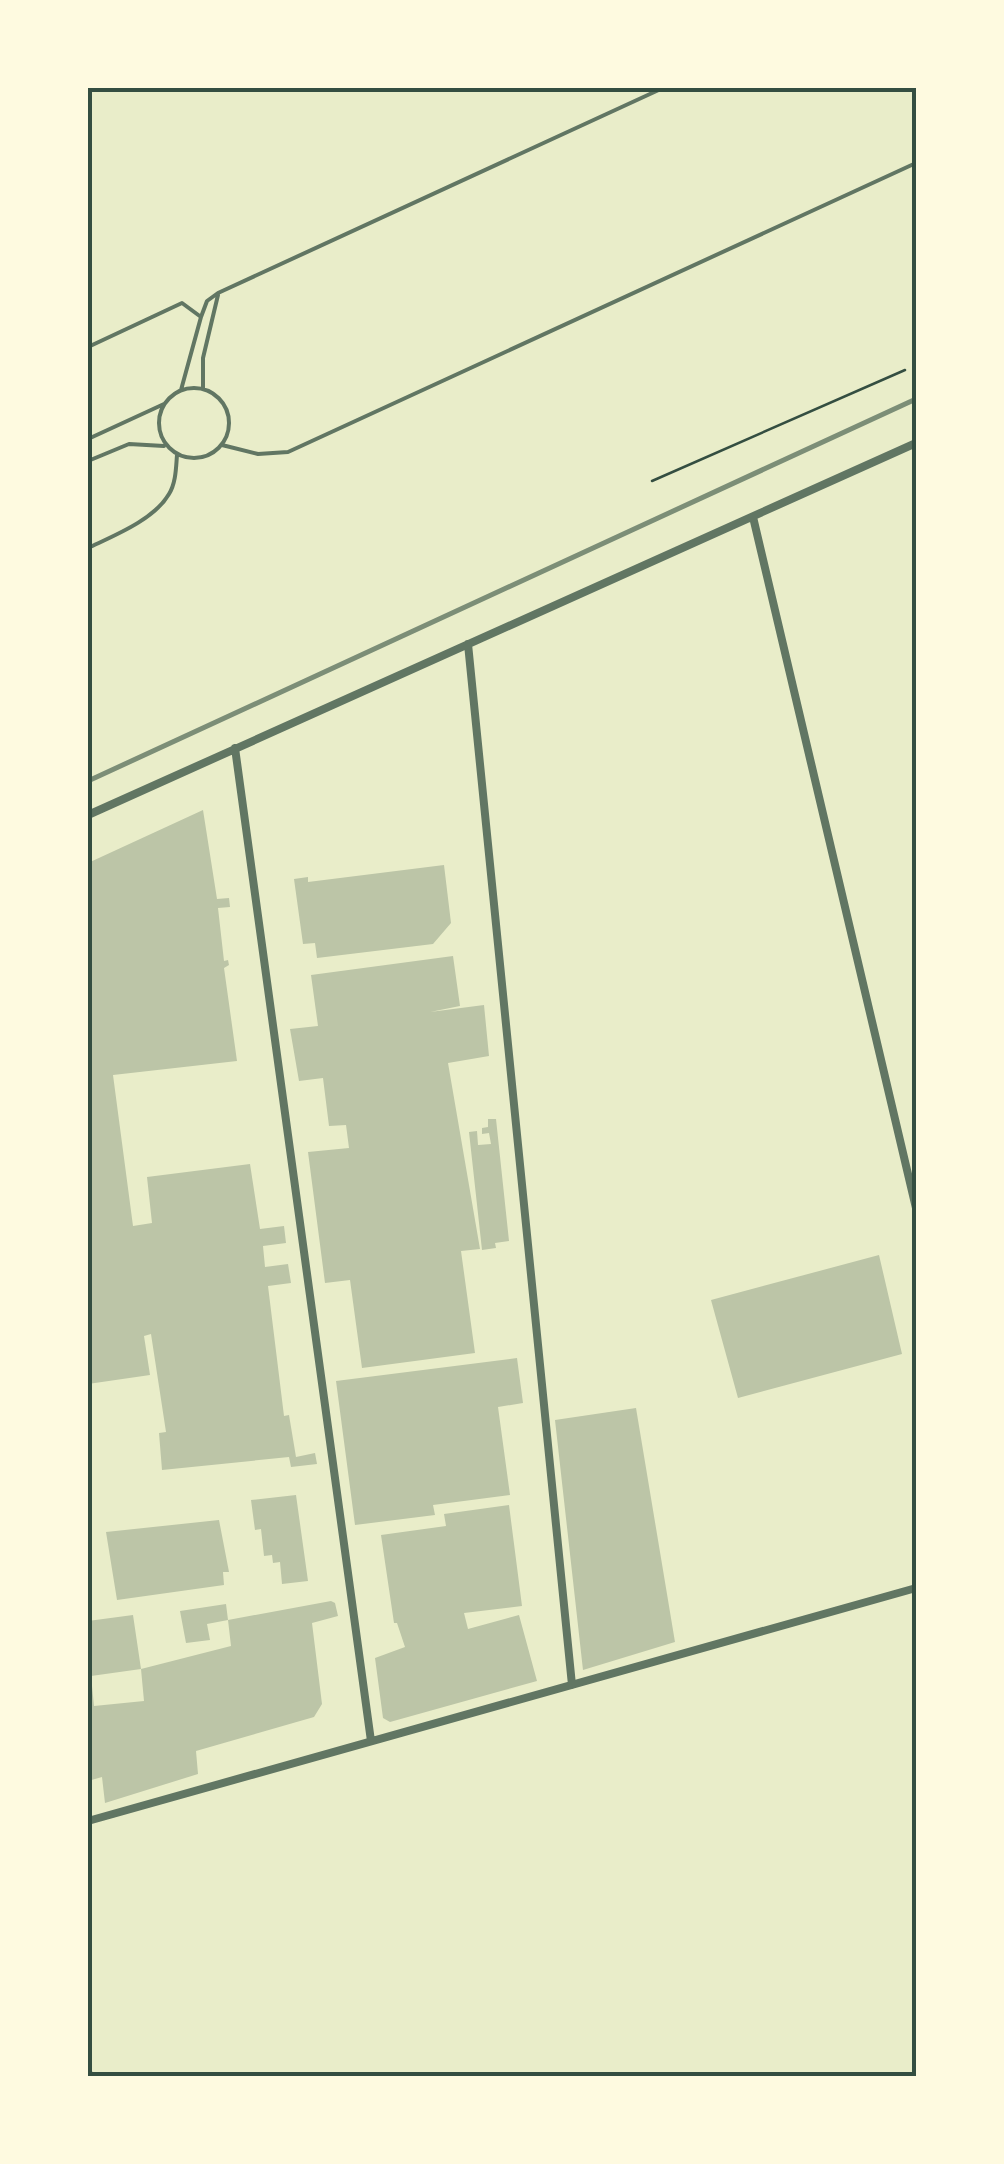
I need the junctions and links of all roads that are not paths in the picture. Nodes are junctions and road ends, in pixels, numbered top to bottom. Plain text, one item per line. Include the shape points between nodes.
1 (663, 88) edge
2 (916, 162) edge
3 (218, 293) junction
4 (201, 317) junction
5 (88, 346) edge
6 (203, 388) junction
7 (181, 390) junction
8 (164, 404) junction
9 (88, 439) edge
10 (916, 443) edge
11 (222, 446) junction
12 (167, 447) junction
13 (177, 454) junction
14 (88, 461) edge
15 (753, 517) junction
16 (88, 548) edge
17 (468, 644) junction
18 (236, 748) junction
19 (88, 815) edge
20 (916, 1208) edge
21 (916, 1588) edge
22 (572, 1685) junction
23 (371, 1741) junction
24 (88, 1821) edge

1 - 3 lane
2 - 11 lane via 288,452
3 - 4 lane
3 - 6 lane
4 - 5 lane via 182,303
4 - 7 lane
6 - 7 lane
6 - 11 lane via 228,410
7 - 8 lane
8 - 9 lane
8 - 12 lane via 158,425
10 - 15 street
11 - 13 lane via 201,458
12 - 13 lane
12 - 14 lane via 129,444
13 - 16 lane via 169,496
15 - 17 street
15 - 20 street
17 - 18 street
17 - 22 street
18 - 19 street
18 - 23 street
21 - 22 street
22 - 23 street
23 - 24 street

